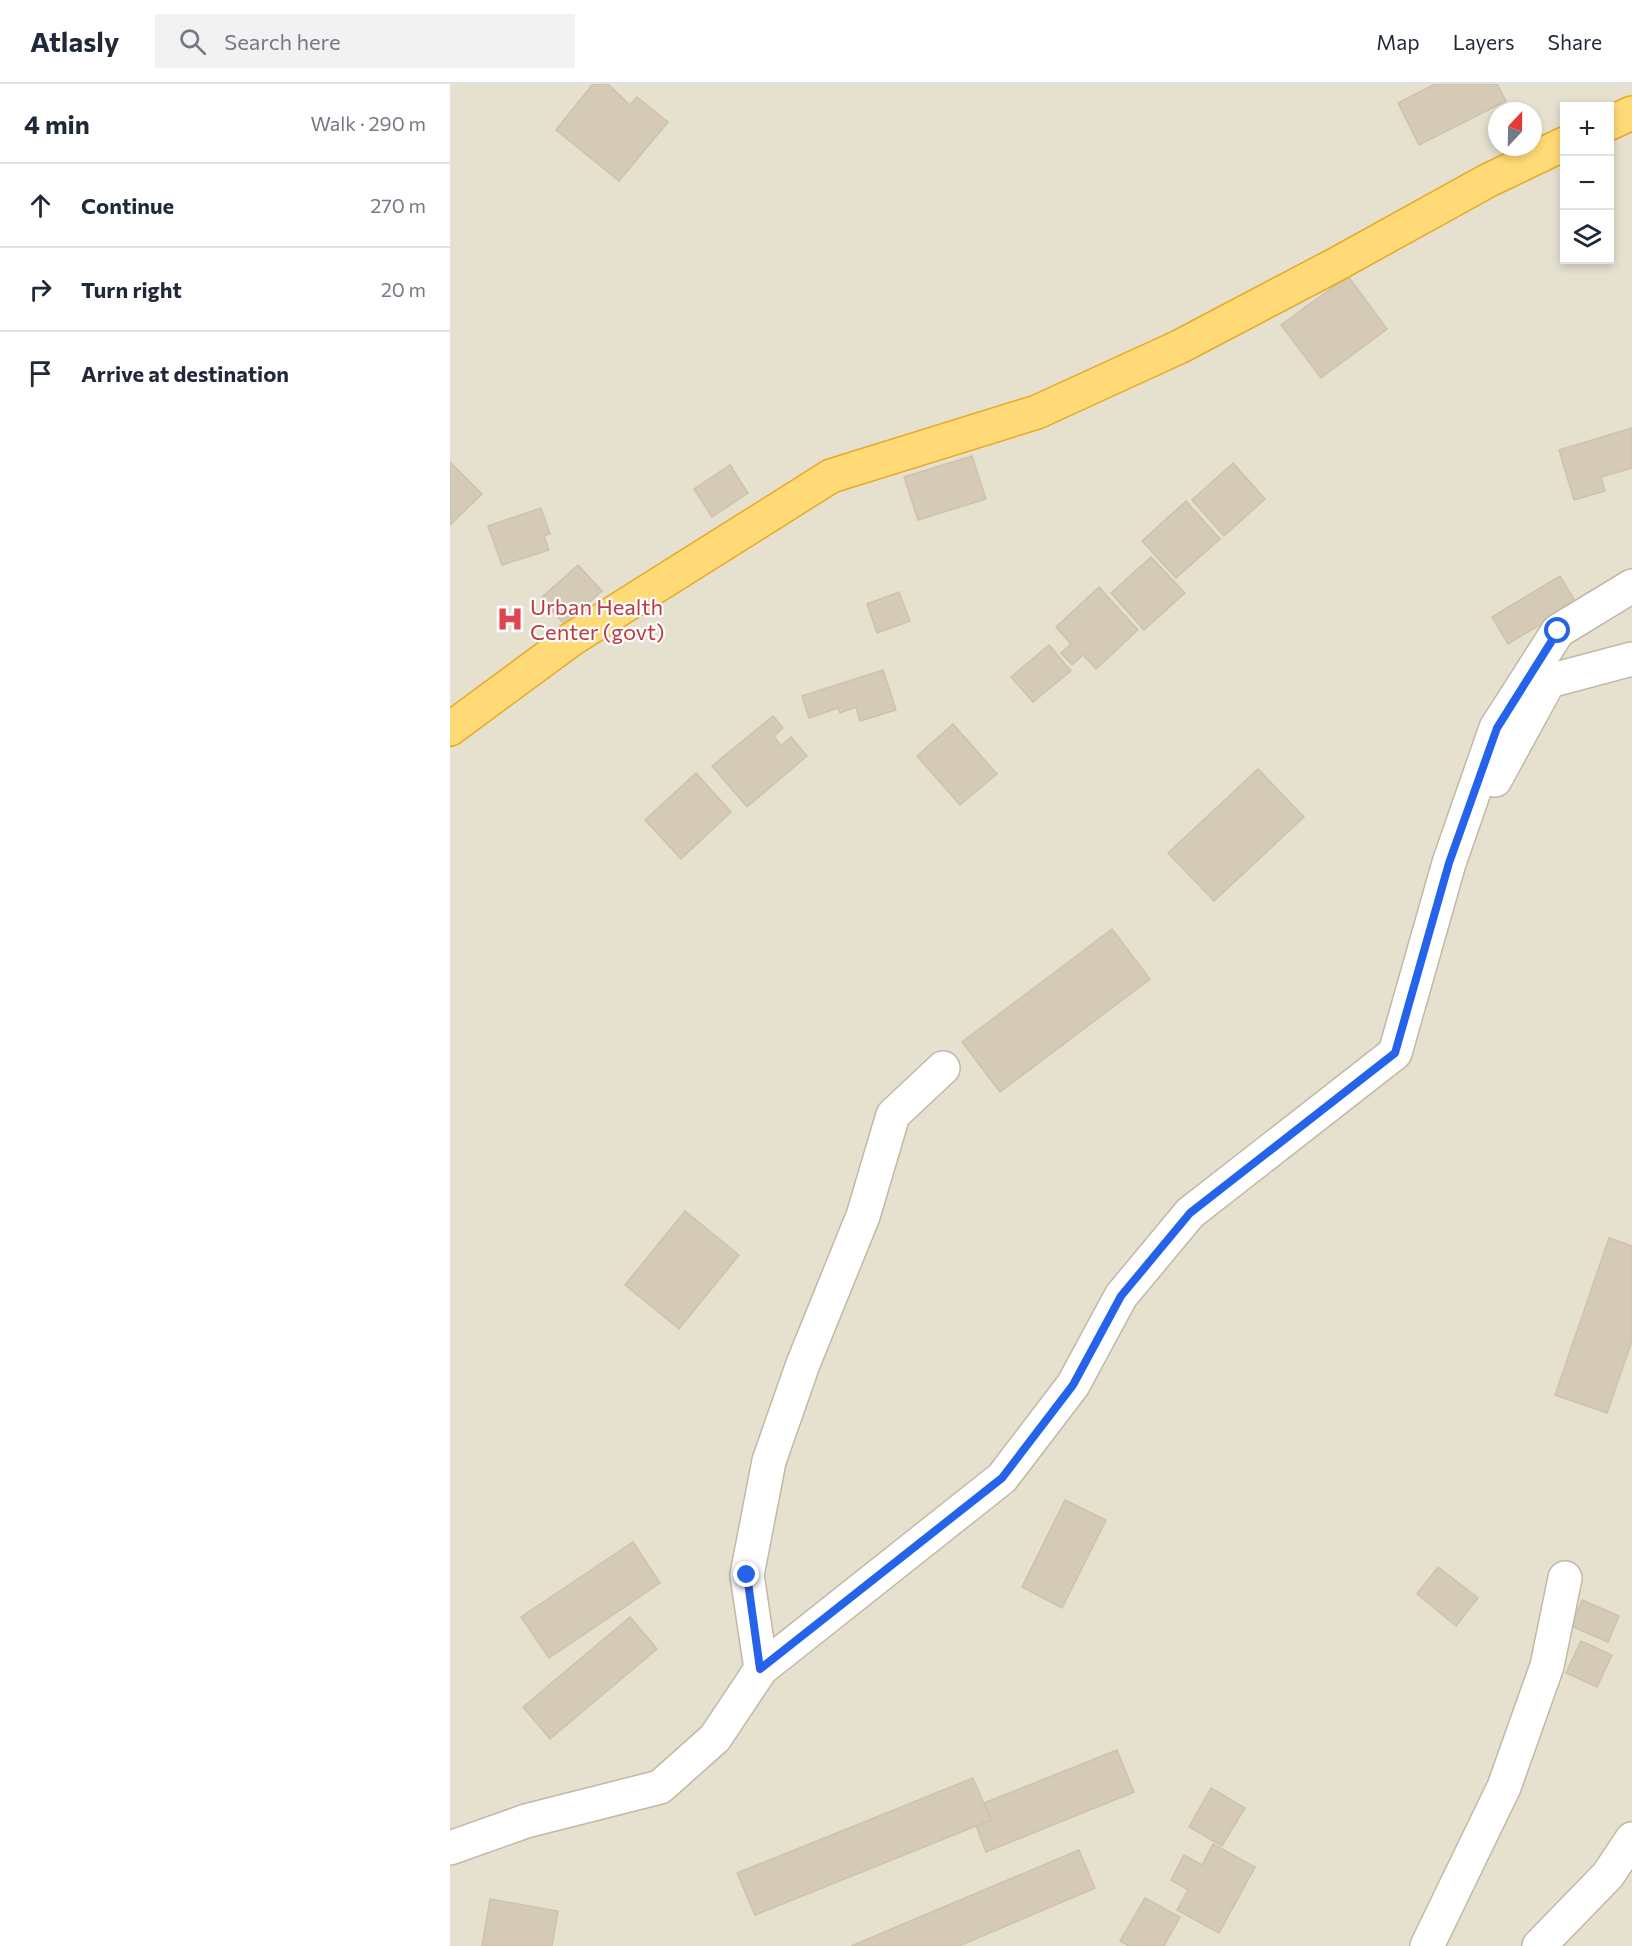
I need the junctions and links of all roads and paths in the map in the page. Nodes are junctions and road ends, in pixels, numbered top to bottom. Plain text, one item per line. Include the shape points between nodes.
1 (1632, 113) edge
2 (1614, 121) edge
3 (1560, 146) edge
4 (1632, 586) edge
5 (1632, 659) edge
6 (450, 729) edge
7 (1449, 863) junction
8 (943, 1068) dead end
9 (1564, 1578) dead end
10 (760, 1669) junction
11 (1632, 1839) edge
12 (450, 1848) edge
13 (1427, 1946) edge
14 (1539, 1946) edge

1 - 2 highway
3 - 6 highway via 1486,181 1179,347 1057,403 831,476 572,639
4 - 7 street via 1558,631 1497,728
5 - 7 street via 1549,681
7 - 10 street via 1395,1053 1190,1213 1121,1296 1073,1385 1002,1478
8 - 10 street via 893,1115 863,1216 803,1364 769,1461 747,1575
9 - 13 street via 1547,1666 1504,1787
10 - 12 street via 715,1738 660,1787 526,1821
11 - 14 street via 1608,1875

